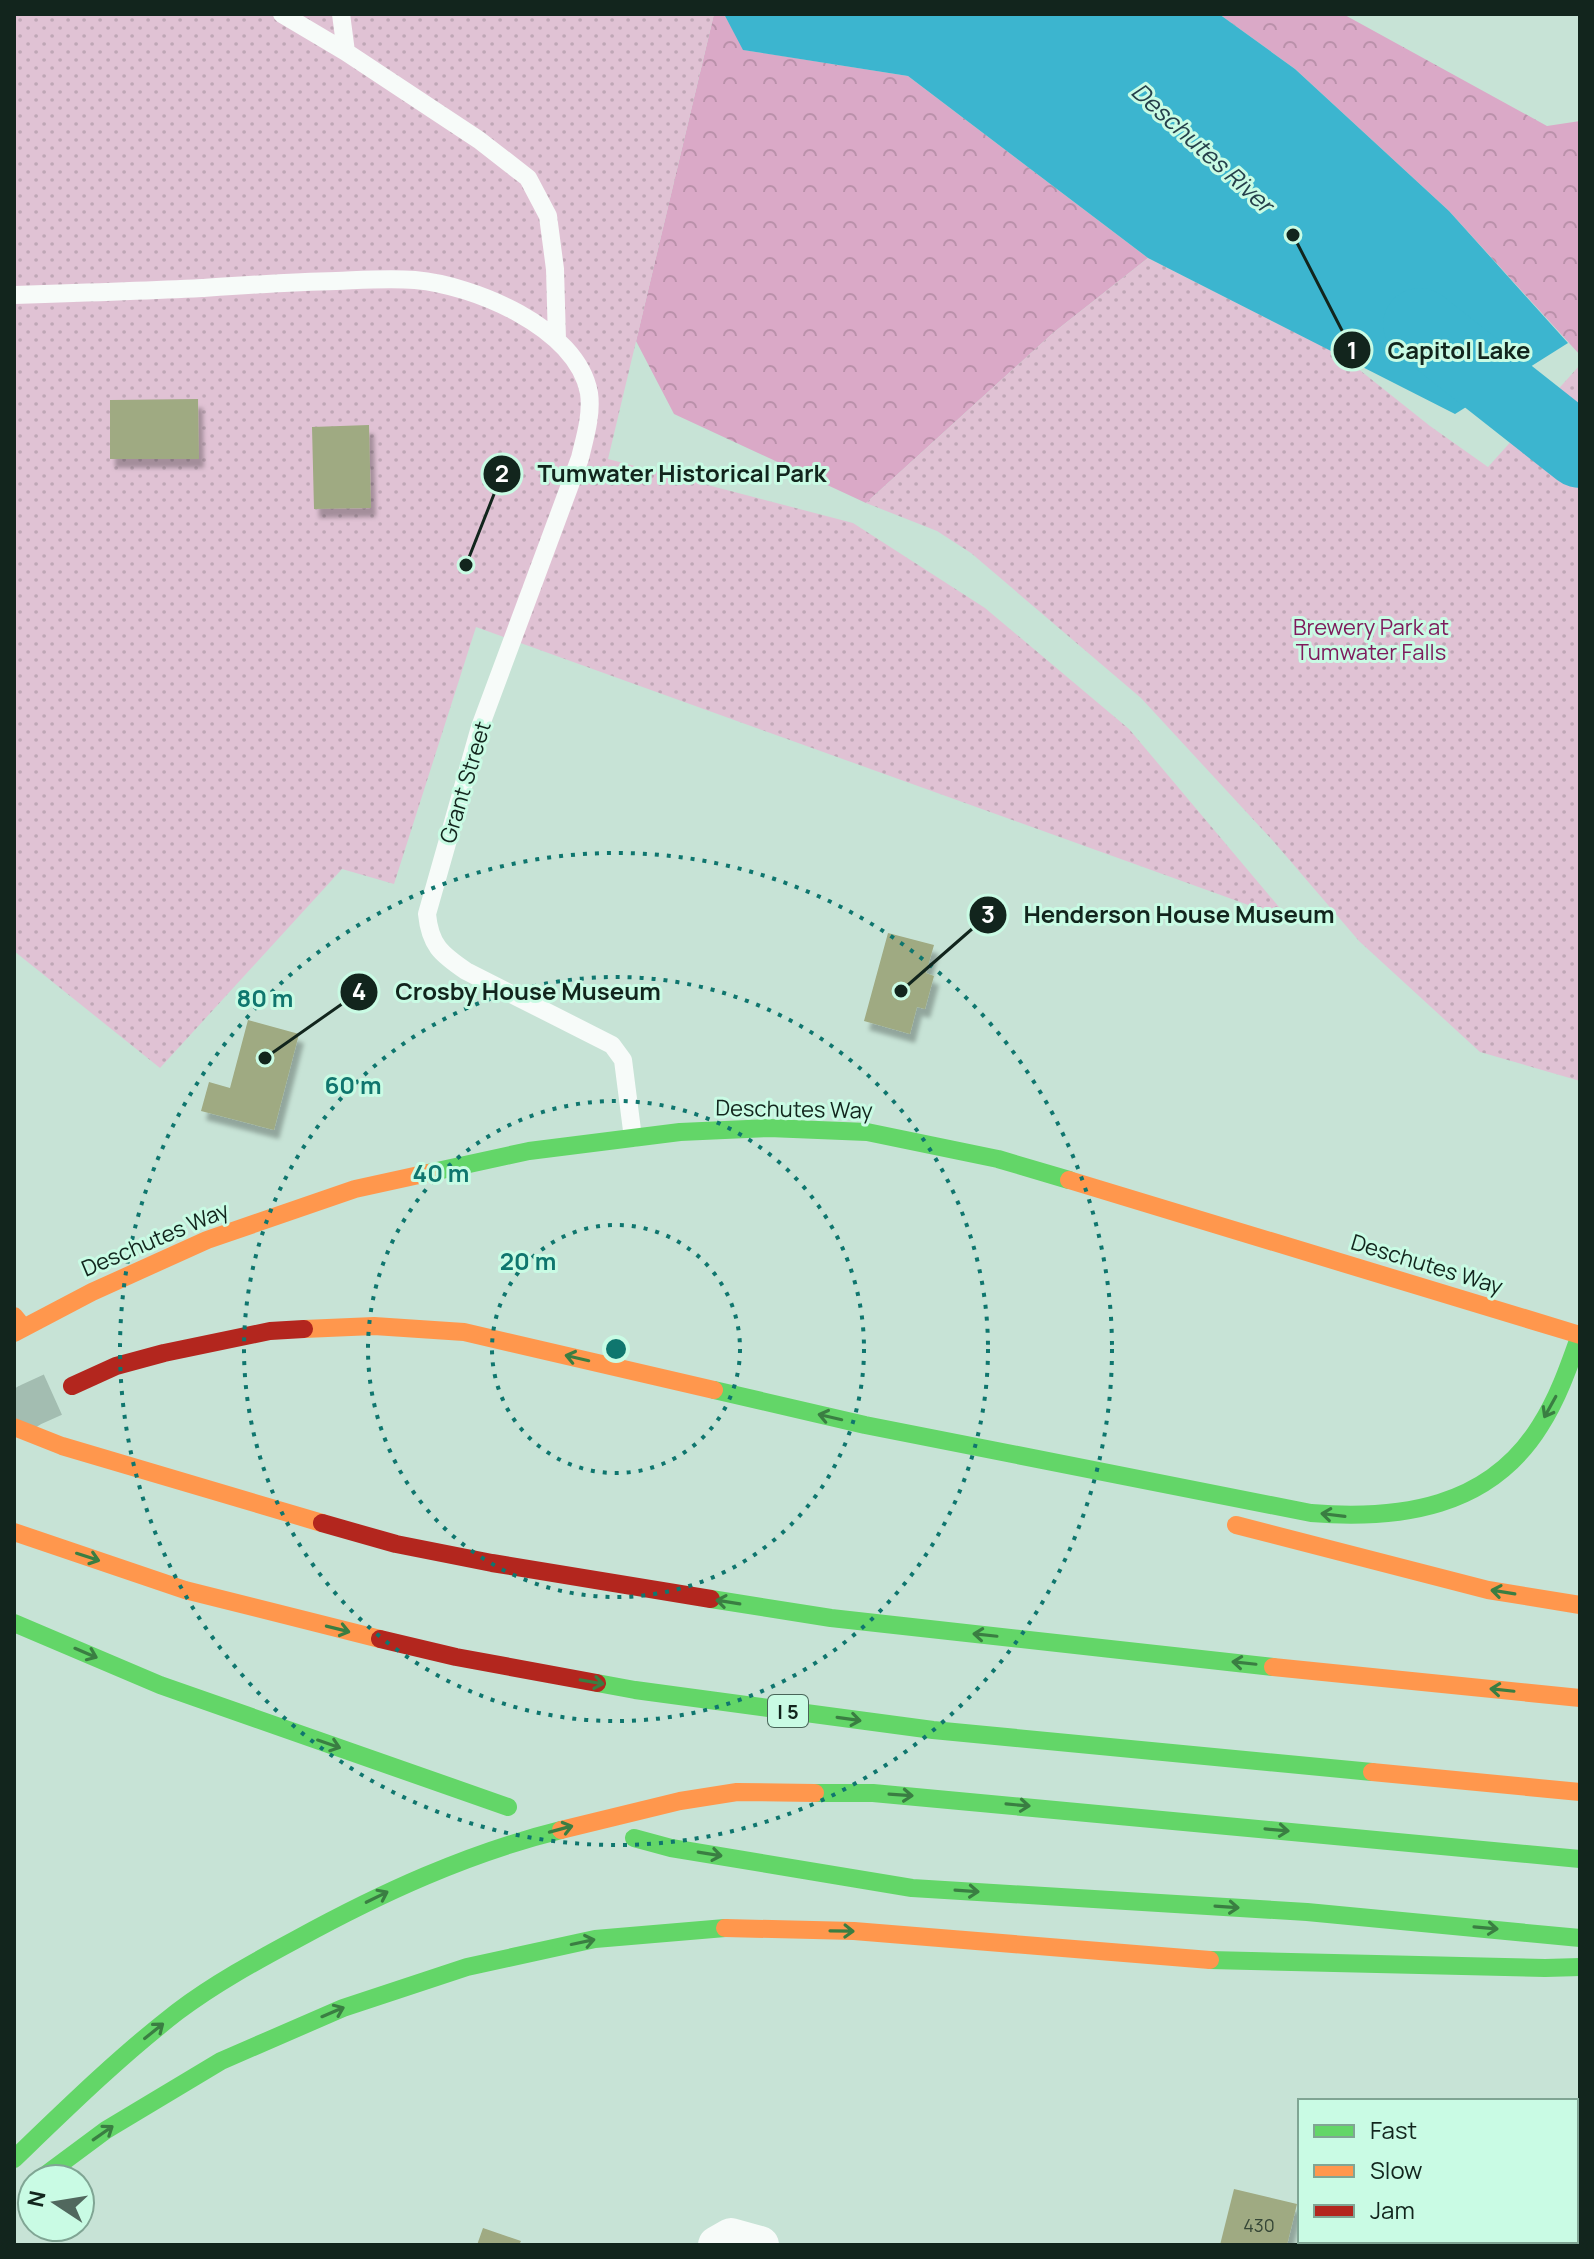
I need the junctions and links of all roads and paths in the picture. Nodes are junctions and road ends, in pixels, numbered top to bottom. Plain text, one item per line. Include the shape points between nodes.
1 (282, 14) edge
2 (341, 14) edge
3 (346, 52) junction
4 (14, 295) edge
5 (557, 340) junction
6 (633, 1138) junction
7 (17, 1325) edge
8 (1580, 1335) edge
9 (72, 1386) tunnel mouth
10 (865, 1425) junction
11 (14, 1427) edge
12 (1123, 1495) dead end
13 (1214, 1519) dead end
14 (14, 1532) edge
15 (1580, 1605) edge
16 (14, 1623) edge
17 (1580, 1698) edge
18 (1580, 1792) edge
19 (508, 1807) dead end
20 (634, 1838) dead end
21 (1580, 1859) edge
22 (1580, 1938) edge
23 (1580, 1967) edge
24 (14, 2159) edge
25 (62, 2163) edge
26 (717, 2245) edge
27 (760, 2245) edge

1 - 3 lane
2 - 3 lane
3 - 5 lane via 528,178 548,216
4 - 5 lane via 417,280 492,301
5 - 6 lane, Grant Street via 581,372 588,392 588,425 480,727 431,895 428,930 445,957 466,971 612,1045 623,1060
6 - 7 main road, Deschutes Way via 529,1151 355,1189 207,1240
6 - 8 main road, Deschutes Way via 769,1128 867,1132 998,1159
8 -> 10 main road via 1549,1410 1523,1450 1494,1478 1427,1508 1387,1514 1311,1513
10 -> 9 main road via 464,1332 396,1327 270,1331 116,1366
10 - 12 main road
17 -> 11 main road via 831,1618 492,1563 354,1533
15 -> 13 main road via 1488,1590
14 -> 18 main road, I 5 via 185,1590 456,1657 635,1690 933,1730
16 -> 19 main road via 160,1685
20 -> 22 main road via 912,1888 1307,1912
24 -> 21 main road via 100,2076 179,2011 247,1966 346,1912 486,1852 680,1801 737,1792 859,1792
25 -> 23 main road via 221,2061 329,2014 467,1967 595,1939 725,1928 854,1931 1224,1961
26 - 27 street via 731,2237

